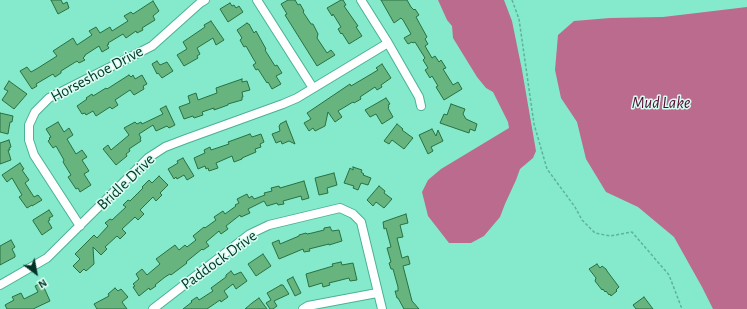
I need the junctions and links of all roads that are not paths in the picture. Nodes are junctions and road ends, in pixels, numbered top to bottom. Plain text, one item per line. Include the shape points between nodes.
1 (205, 0) edge
2 (257, 0) edge
3 (361, 0) edge
4 (388, 43) junction
5 (313, 88) junction
6 (421, 106) dead end
7 (80, 226) junction
8 (0, 285) edge
9 (377, 293) junction
10 (153, 309) edge
11 (303, 309) edge
12 (382, 309) edge

1 - 7 street, Horseshoe Drive via 152,46 49,98 35,112 29,125 29,140 34,154
2 - 5 street
3 - 4 street
4 - 5 street
4 - 6 street via 419,97
5 - 7 street, Bridle Drive via 284,104 165,147 148,158
7 - 8 street, Bridle Drive via 47,258
9 - 10 street, Paddock Drive via 361,222 353,214 340,208 269,225 250,234
9 - 11 street
9 - 12 street, Paddock Drive

